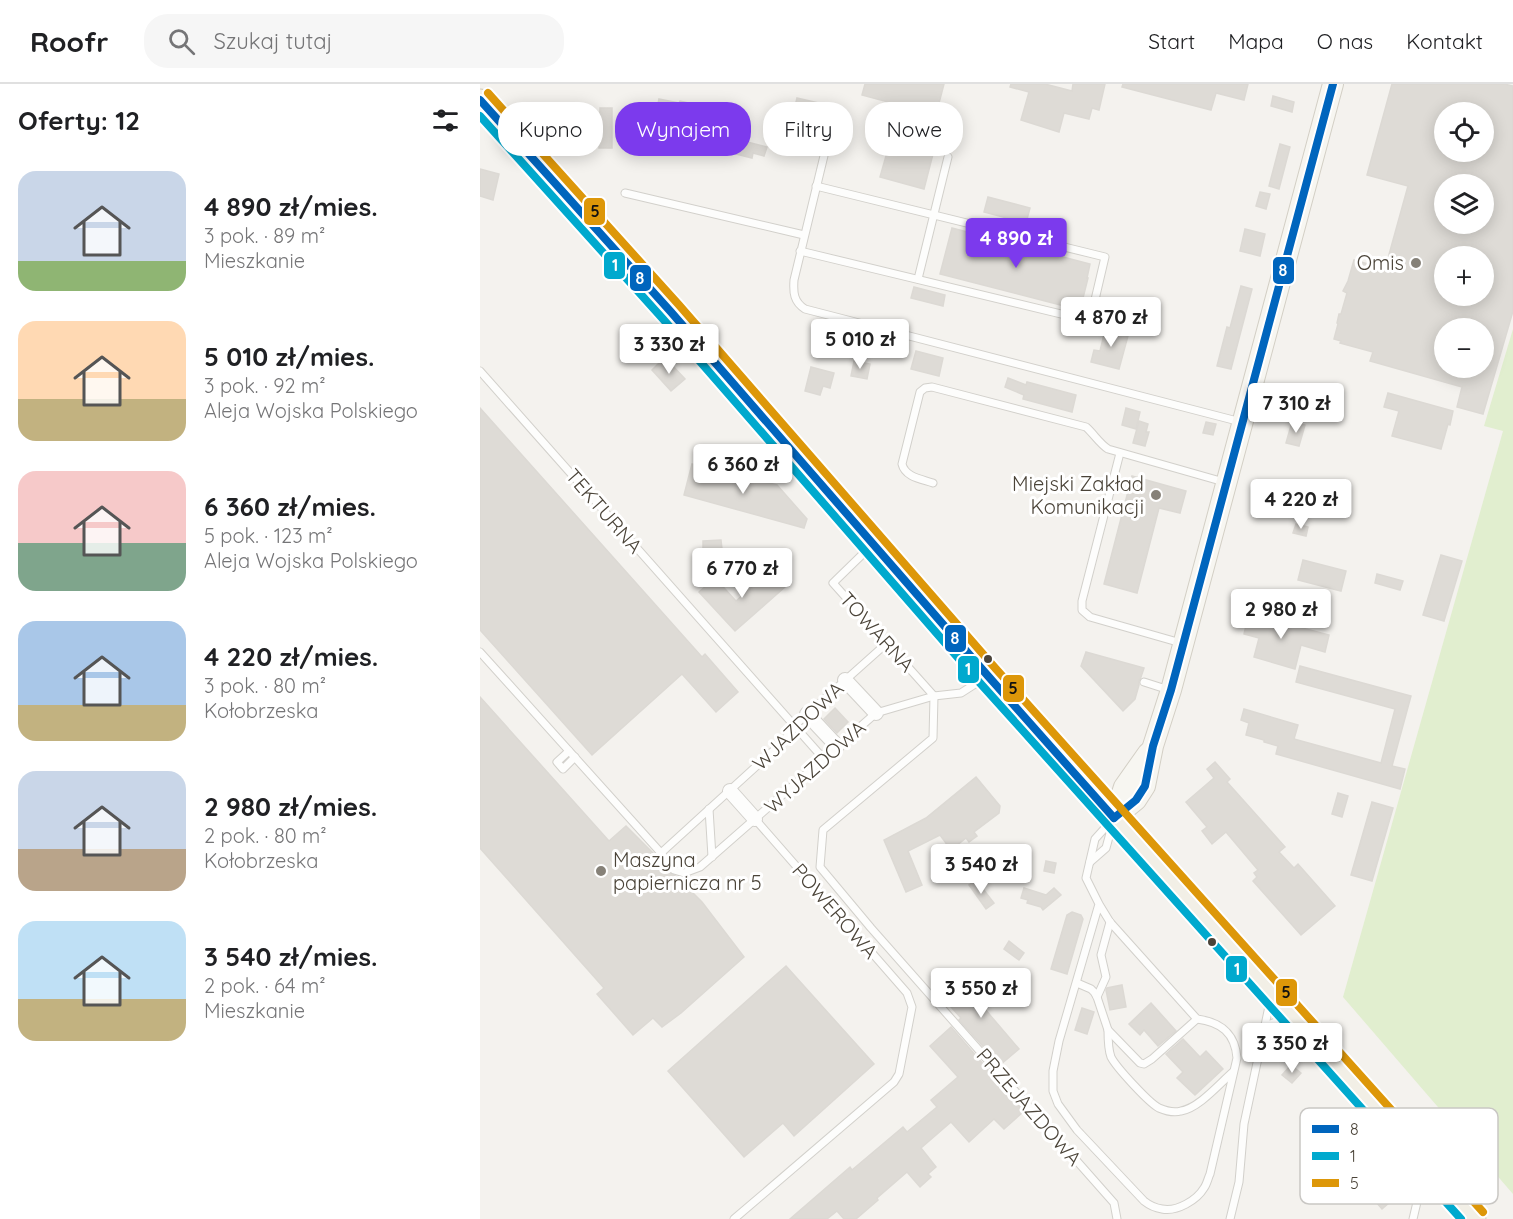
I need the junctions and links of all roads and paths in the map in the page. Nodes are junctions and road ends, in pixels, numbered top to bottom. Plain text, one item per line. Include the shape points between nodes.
1 (1333, 84) edge
2 (480, 100) edge
3 (824, 156) edge
4 (948, 157) dead end
5 (816, 186) junction
6 (625, 193) dead end
7 (934, 215) junction
8 (804, 235) junction
9 (800, 251) junction
10 (918, 279) junction
11 (480, 371) edge
12 (1243, 423) junction
13 (1120, 453) junction
14 (933, 483) dead end
15 (1227, 483) junction
16 (873, 544) junction
17 (1084, 558) dead end
18 (1093, 560) junction
19 (887, 643) junction
20 (1184, 644) junction
21 (480, 652) edge
22 (988, 676) junction
23 (844, 680) junction
24 (1144, 682) dead end
25 (1171, 690) junction
26 (934, 696) junction
27 (876, 713) junction
28 (807, 714) junction
29 (794, 726) junction
30 (837, 746) junction
31 (568, 751) junction
32 (575, 757) junction
33 (823, 758) junction
34 (729, 791) junction
35 (709, 809) junction
36 (1114, 818) junction
37 (755, 819) junction
38 (661, 853) junction
39 (712, 857) junction
40 (1090, 862) junction
41 (1099, 904) junction
42 (1110, 922) junction
43 (1077, 983) junction
44 (1272, 992) junction
45 (1097, 997) junction
46 (1197, 1019) junction
47 (1299, 1022) junction
48 (1264, 1026) junction
49 (1108, 1030) junction
50 (1259, 1047) junction
51 (1234, 1071) junction
52 (1376, 1108) edge
53 (1416, 1204) edge
54 (1462, 1204) edge
55 (734, 1219) edge
56 (1117, 1219) edge
57 (1230, 1219) edge
58 (1413, 1219) edge
59 (1475, 1219) edge

1 - 12 street
2 - 16 main road
3 - 5 lane
4 - 7 lane
5 - 7 lane
5 - 8 lane
6 - 8 lane
7 - 10 lane
7 - 10 lane via 1105,257 1090,321
8 - 9 lane
9 - 10 lane
9 - 12 lane via 793,294 805,309
11 - 29 lane, TEKTURNA
12 - 15 street
13 - 14 lane via 1099,443 1086,427 925,388 920,392 902,468
13 - 15 lane
13 - 18 lane
15 - 20 street
16 - 19 lane, TOWARNA via 833,583
16 - 22 main road
17 - 18 lane
18 - 20 lane via 1082,602 1085,614
19 - 23 lane, WJAZDOWA
19 - 26 lane, TOWARNA
20 - 25 street
21 - 31 lane
22 - 26 lane, WYJAZDOWA via 961,693
22 - 36 main road
23 - 27 street
23 - 28 lane, WJAZDOWA
24 - 25 lane
25 - 36 street via 1153,746 1124,787
26 - 27 lane, WYJAZDOWA
26 - 56 lane, PRZEJAZDOWA via 933,738 823,830 820,867 1114,1203
27 - 30 lane, WYJAZDOWA
28 - 29 lane, WJAZDOWA
28 - 30 street
29 - 33 lane, TEKTURNA
29 - 34 lane, WJAZDOWA via 784,741
30 - 33 lane, WYJAZDOWA
31 - 32 lane
31 - 32 lane via 557,762 563,769
32 - 38 lane
33 - 37 lane, WYJAZDOWA
34 - 35 lane, WJAZDOWA
34 - 37 street, POWEROWA
35 - 38 lane, WJAZDOWA
35 - 39 lane
36 - 40 lane via 1095,839
36 - 40 lane via 1106,848
36 - 44 main road
37 - 39 lane, WYJAZDOWA
37 - 55 lane, POWEROWA via 907,993 912,1007 894,1082
38 - 39 lane, WYJAZDOWA via 674,870 684,873
40 - 41 lane via 1086,878
41 - 42 lane
41 - 43 lane
42 - 45 lane via 1101,955 1106,977
42 - 46 lane
43 - 45 lane
43 - 51 lane via 1059,1041 1053,1091 1077,1130 1144,1202 1162,1209 1178,1207 1204,1188
44 - 47 main road
44 - 48 lane
45 - 49 lane
46 - 49 lane via 1144,1064
46 - 51 lane via 1209,1020 1228,1033 1236,1047
47 - 48 lane via 1282,1020
47 - 50 lane via 1285,1036
47 - 52 main road
48 - 50 lane
49 - 51 lane via 1114,1062 1161,1109 1172,1112 1193,1108
50 - 57 lane
53 - 58 lane
54 - 59 main road

